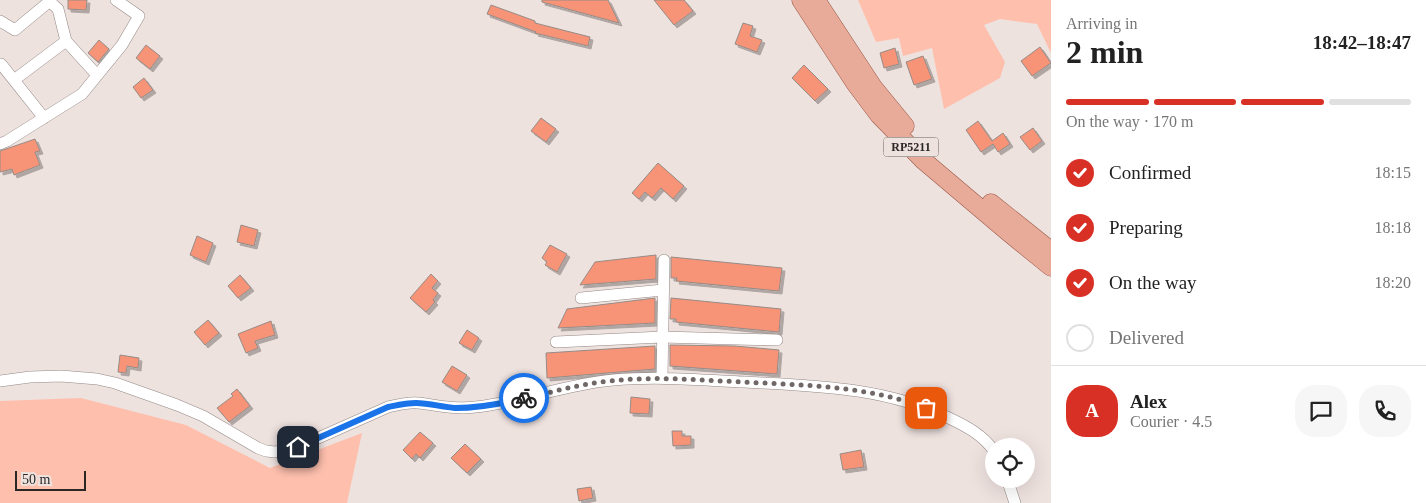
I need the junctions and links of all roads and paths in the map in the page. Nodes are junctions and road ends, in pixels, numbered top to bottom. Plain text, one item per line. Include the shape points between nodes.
1 (116, 0) edge
2 (801, 0) edge
3 (816, 0) edge
4 (49, 1) edge
5 (0, 21) edge
6 (66, 41) junction
7 (1, 64) edge
8 (98, 75) junction
9 (14, 80) junction
10 (44, 118) junction
11 (0, 144) edge
12 (1051, 251) edge
13 (664, 260) dead end
14 (1051, 266) edge
15 (663, 290) junction
16 (581, 298) dead end
17 (662, 337) junction
18 (777, 340) dead end
19 (556, 342) dead end
20 (662, 378) junction
21 (0, 381) edge
22 (985, 442) edge
23 (1010, 488) edge
24 (1015, 503) edge

1 - 8 street via 139,16 122,45
2 - 14 main road, RP5211 via 879,116 924,161
3 - 12 main road, RP5211 via 895,116 951,170
4 - 5 street via 15,30
4 - 6 street via 58,9
6 - 8 street
6 - 9 street
7 - 9 street
8 - 10 street via 82,94
9 - 10 street
10 - 11 street
13 - 15 street
15 - 16 street
15 - 17 street
17 - 18 street
17 - 19 street
17 - 20 street
20 - 21 street via 581,384 472,408 417,403 388,407 298,447 275,452 258,448 203,416 115,383 61,376
20 - 22 street via 835,388 887,396 913,403 968,427
23 - 24 street

